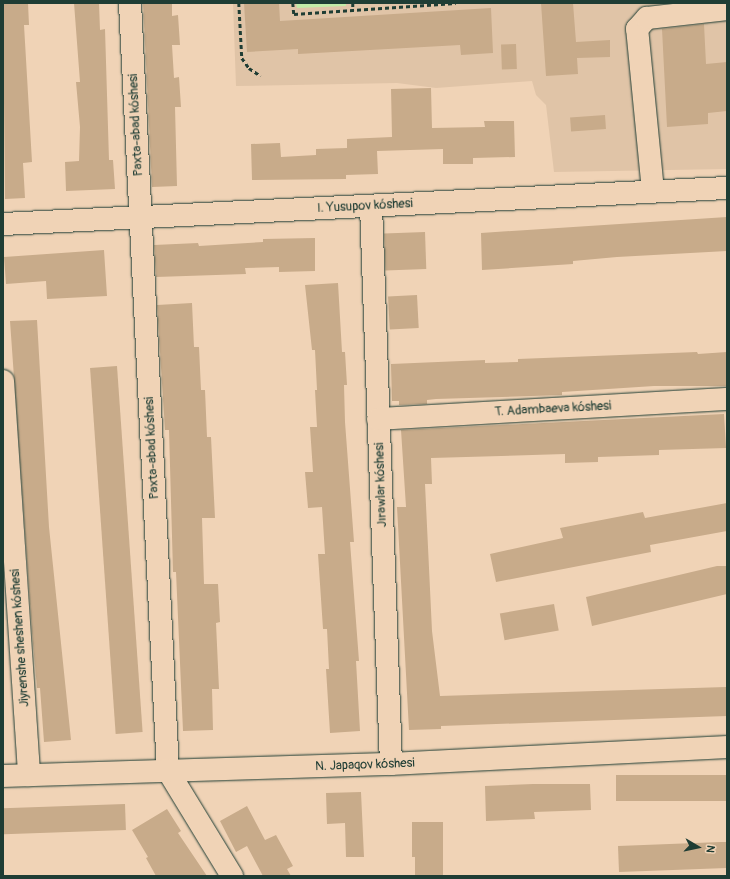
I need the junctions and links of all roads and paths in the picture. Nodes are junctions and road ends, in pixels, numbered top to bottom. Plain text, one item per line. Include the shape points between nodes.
1 (130, 3) edge
2 (240, 3) edge
3 (293, 3) edge
4 (353, 3) edge
5 (456, 3) edge
6 (415, 4) edge
7 (727, 9) edge
8 (353, 10) junction
9 (261, 76) dead end
10 (727, 188) edge
11 (653, 191) junction
12 (371, 206) junction
13 (140, 218) junction
14 (3, 224) edge
15 (3, 381) edge
16 (727, 399) edge
17 (378, 419) junction
18 (727, 747) edge
19 (391, 764) junction
20 (168, 771) junction
21 (28, 775) junction
22 (3, 776) edge
23 (232, 876) edge

1 - 13 street, Paxta-abad kóshesi
2 - 9 path via 242,58 249,68
3 - 8 path via 294,14
4 - 8 path
5 - 6 path
6 - 8 path
7 - 11 street via 647,18 637,29
10 - 11 street, I. Yusupov kóshesi
11 - 12 street, I. Yusupov kóshesi
12 - 13 street, I. Yusupov kóshesi
12 - 17 street, Jırawlar kóshesi
13 - 14 street, I. Yusupov kóshesi
13 - 20 street, Paxta-abad kóshesi
15 - 21 street, Jiyrenshe sheshen kóshesi
16 - 17 street, T. Adambaeva kóshesi
17 - 19 street, Jırawlar kóshesi
18 - 19 street, N. Japaqov kóshesi
19 - 20 street, N. Japaqov kóshesi
20 - 21 street, N. Japaqov kóshesi
20 - 23 street, Paxta-abad kóshesi
21 - 22 street, N. Japaqov kóshesi

